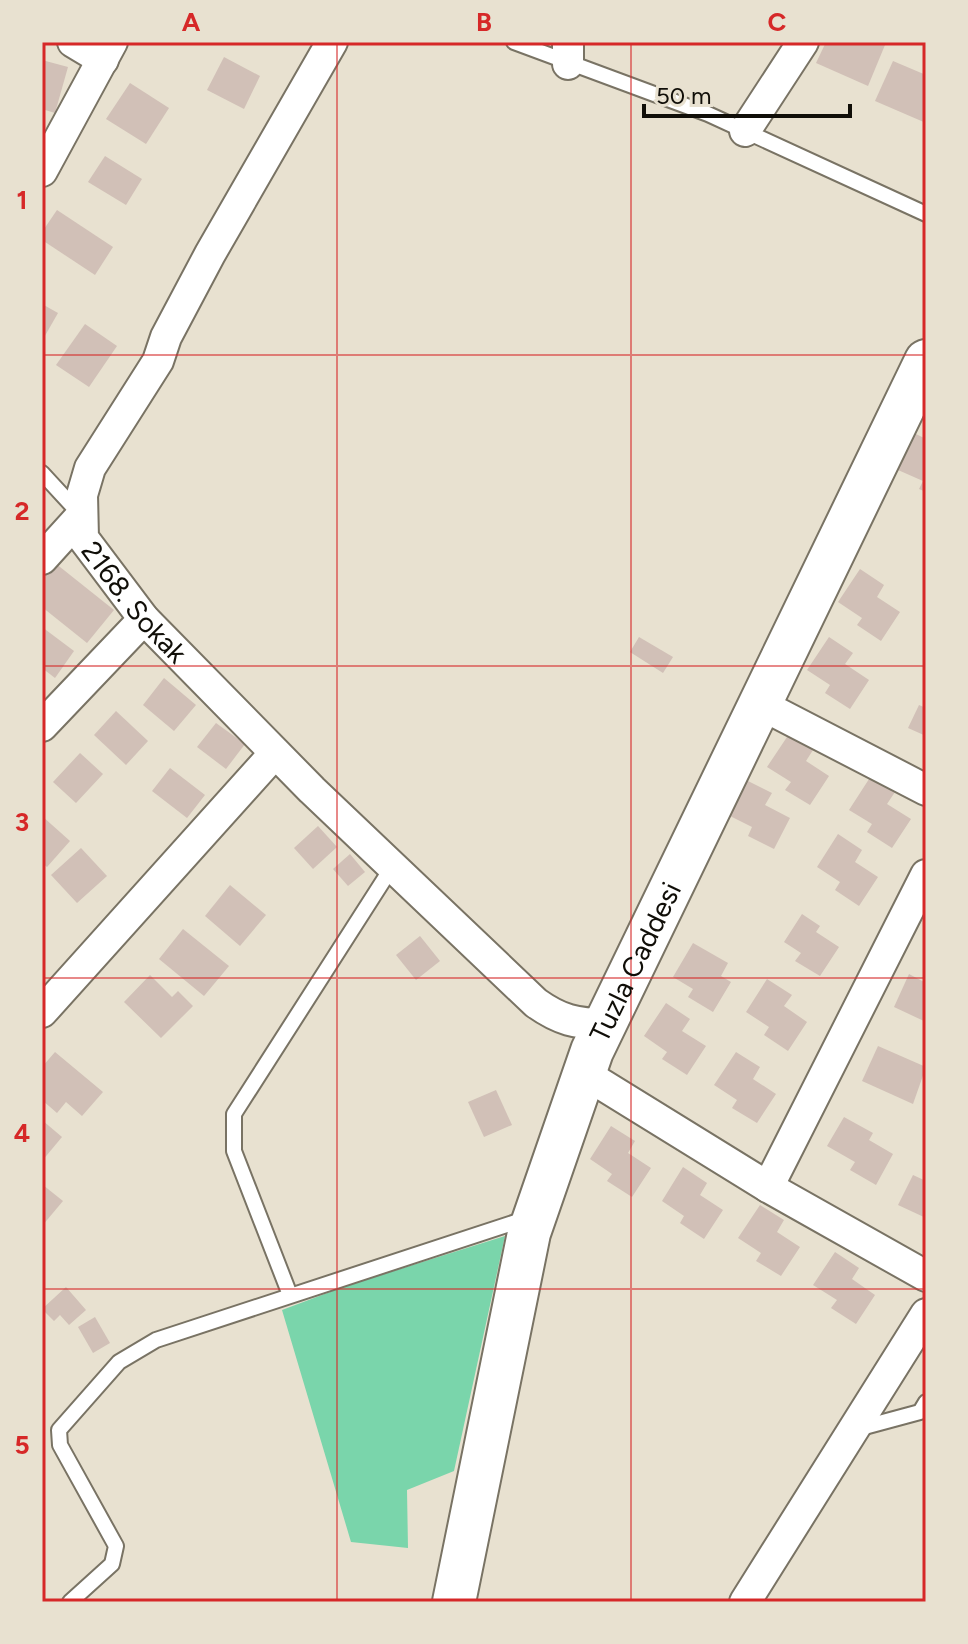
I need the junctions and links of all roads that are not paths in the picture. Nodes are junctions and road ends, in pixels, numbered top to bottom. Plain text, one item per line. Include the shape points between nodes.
1 (73, 42) edge
2 (332, 42) edge
3 (514, 42) edge
4 (803, 42) edge
5 (108, 51) edge
6 (568, 53) edge
7 (745, 131) junction
8 (42, 171) edge
9 (926, 214) edge
10 (926, 361) edge
11 (42, 473) edge
12 (81, 516) junction
13 (42, 559) edge
14 (144, 619) junction
15 (762, 705) junction
16 (42, 726) edge
17 (275, 753) junction
18 (926, 790) edge
19 (393, 865) junction
20 (926, 875) edge
21 (42, 1012) edge
22 (606, 1024) junction
23 (585, 1074) junction
24 (768, 1187) junction
25 (536, 1215) junction
26 (926, 1276) edge
27 (290, 1295) junction
28 (926, 1314) edge
29 (926, 1402) edge
30 (853, 1431) junction
31 (70, 1602) edge
32 (454, 1602) edge
33 (745, 1602) edge

1 - 5 street
2 - 12 street, 2168. Sokak via 210,254 158,361 90,468
3 - 6 lane
4 - 7 street
5 - 8 street
6 - 7 lane
7 - 9 lane
10 - 15 main road, Tuzla Caddesi
11 - 12 lane
12 - 13 street
12 - 14 street, 2168. Sokak via 83,538 95,558
14 - 16 street
14 - 17 street, 2168. Sokak
15 - 18 street
15 - 22 main road, Tuzla Caddesi
17 - 19 street, 2168. Sokak
17 - 21 street
19 - 22 street, 2168. Sokak via 536,1003 559,1019
19 - 27 lane via 234,1114 234,1151
20 - 24 street
22 - 23 main road, Tuzla Caddesi
23 - 24 street
23 - 25 main road, Tuzla Caddesi
24 - 26 street
25 - 27 lane
25 - 32 main road, Tuzla Caddesi
27 - 31 lane via 156,1340 119,1362 62,1423 60,1445 117,1553 112,1564
28 - 30 street
29 - 30 lane via 920,1412
30 - 33 street

